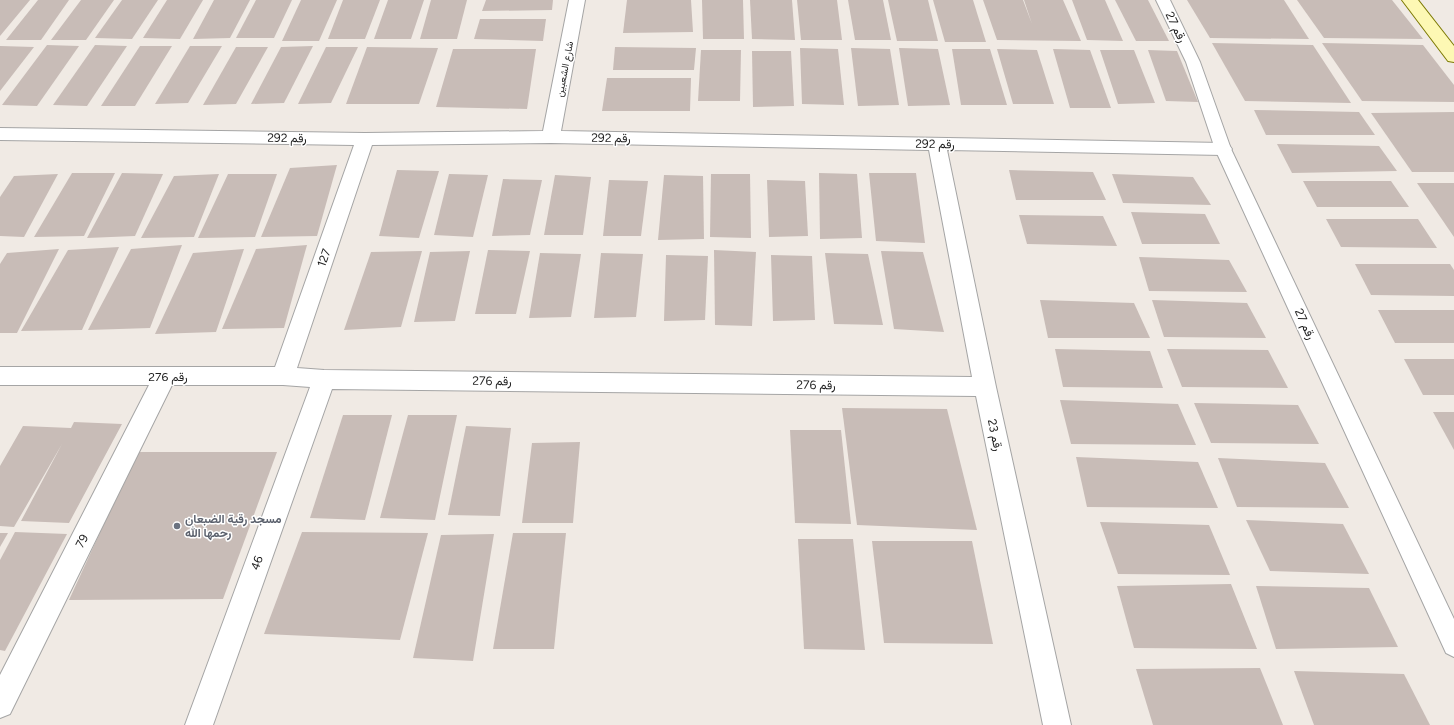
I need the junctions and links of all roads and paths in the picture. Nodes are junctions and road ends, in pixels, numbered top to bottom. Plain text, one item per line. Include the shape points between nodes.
1 (577, 0) edge
2 (1163, 0) edge
3 (1410, 0) edge
4 (1454, 58) edge
5 (0, 134) edge
6 (550, 137) junction
7 (365, 139) junction
8 (937, 144) junction
9 (1223, 149) junction
10 (0, 376) edge
11 (283, 376) junction
12 (164, 377) junction
13 (324, 379) junction
14 (985, 387) junction
15 (1454, 645) edge
16 (0, 704) edge
17 (199, 725) edge
18 (1057, 725) edge

1 - 6 street, شارع الشعبين
2 - 9 lane, رقم 27 via 1193,62
3 - 4 street
5 - 7 street, رقم 292
6 - 7 street, رقم 292
6 - 8 street, رقم 292
7 - 11 street, 127
8 - 9 street, رقم 292
8 - 14 street, رقم 23
9 - 15 lane, رقم 27
10 - 12 street, رقم 276
11 - 12 street, رقم 276
11 - 13 street, رقم 276
12 - 16 street, 79
13 - 14 street, رقم 276
13 - 17 street, 46
14 - 18 street, رقم 23

